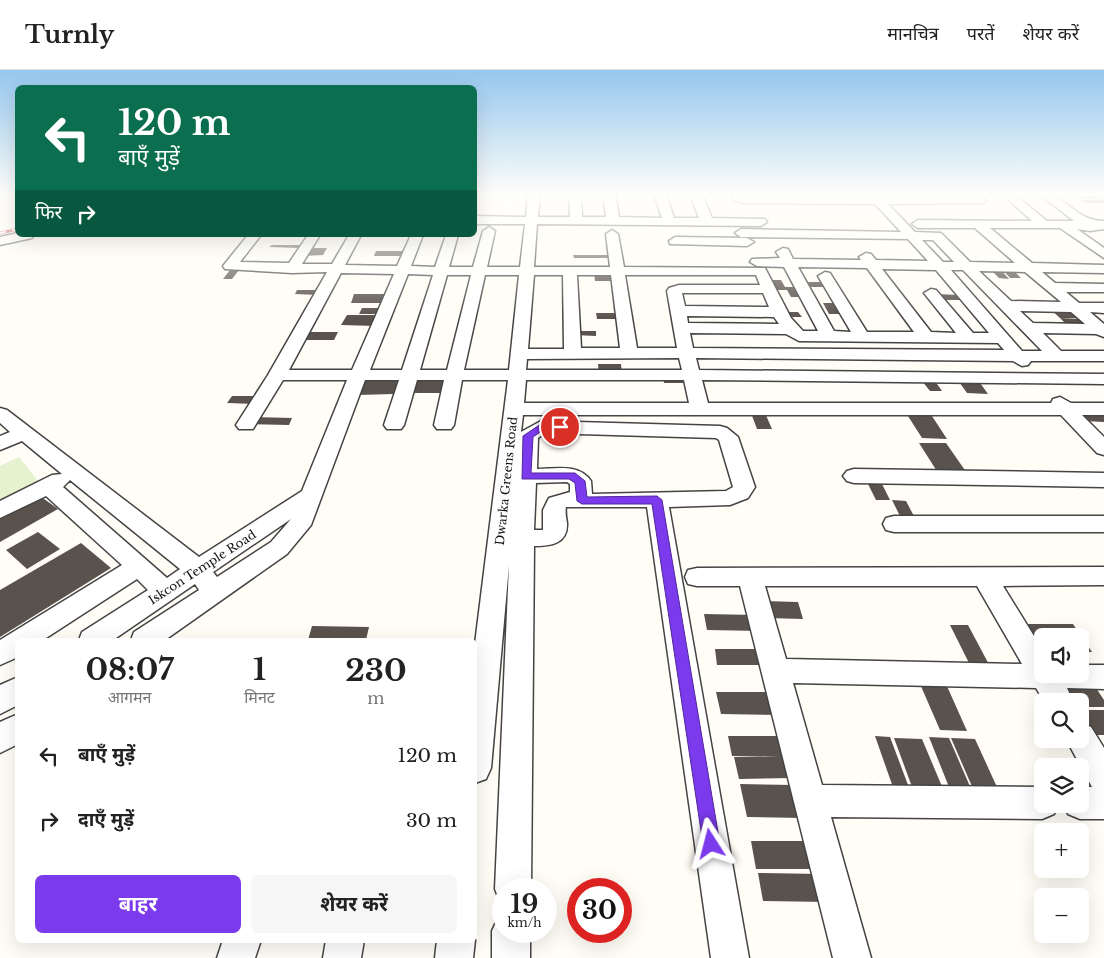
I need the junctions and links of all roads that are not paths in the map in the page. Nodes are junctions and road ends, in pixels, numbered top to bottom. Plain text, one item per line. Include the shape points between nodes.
1 (488, 235) edge
2 (530, 235) edge
3 (613, 235) edge
4 (673, 235) edge
5 (689, 235) edge
6 (717, 235) edge
7 (734, 235) edge
8 (743, 235) edge
9 (773, 235) edge
10 (797, 235) edge
11 (823, 235) edge
12 (849, 235) edge
13 (910, 235) edge
14 (934, 235) edge
15 (988, 235) edge
16 (1079, 235) edge
17 (18, 237) edge
18 (253, 237) edge
19 (313, 237) edge
20 (354, 237) edge
21 (416, 237) edge
22 (451, 237) edge
23 (938, 238) junction
24 (957, 238) dead end
25 (994, 238) junction
26 (1013, 238) dead end
27 (0, 241) edge
28 (721, 242) junction
29 (1104, 254) edge
30 (843, 264) junction
31 (871, 265) junction
32 (940, 266) junction
33 (758, 267) junction
34 (969, 267) junction
35 (292, 268) junction
36 (1030, 268) junction
37 (335, 269) junction
38 (1104, 269) edge
39 (402, 270) junction
40 (478, 270) junction
41 (526, 270) junction
42 (570, 270) junction
43 (617, 270) junction
44 (793, 270) junction
45 (821, 270) junction
46 (440, 271) junction
47 (685, 271) junction
48 (734, 272) junction
49 (881, 277) junction
50 (1050, 286) junction
51 (1104, 288) edge
52 (769, 289) junction
53 (931, 293) dead end
54 (1008, 306) junction
55 (1074, 307) junction
56 (1104, 308) edge
57 (677, 311) junction
58 (780, 312) junction
59 (680, 328) junction
60 (1030, 328) junction
61 (792, 329) junction
62 (1102, 331) edge
63 (829, 337) junction
64 (863, 338) junction
65 (927, 338) junction
66 (969, 338) junction
67 (1002, 338) junction
68 (629, 353) junction
69 (686, 353) junction
70 (519, 354) junction
71 (573, 354) junction
72 (1016, 354) junction
73 (1057, 356) junction
74 (1104, 356) edge
75 (277, 375) junction
76 (692, 375) junction
77 (359, 376) junction
78 (408, 376) junction
79 (454, 376) junction
80 (517, 376) junction
81 (1037, 378) junction
82 (1104, 379) edge
83 (700, 408) junction
84 (514, 409) junction
85 (1066, 409) junction
86 (1104, 409) edge
87 (0, 414) edge
88 (444, 424) dead end
89 (246, 425) dead end
90 (394, 425) dead end
91 (24, 433) junction
92 (0, 444) edge
93 (1104, 449) edge
94 (74, 473) junction
95 (526, 476) junction
96 (854, 476) dead end
97 (1104, 480) edge
98 (48, 486) junction
99 (312, 494) junction
100 (657, 500) junction
101 (582, 501) junction
102 (514, 502) junction
103 (0, 510) edge
104 (894, 524) dead end
105 (1104, 524) edge
106 (522, 538) junction
107 (138, 567) junction
108 (198, 570) junction
109 (1104, 576) edge
110 (698, 577) dead end
111 (750, 577) junction
112 (984, 577) junction
113 (166, 591) junction
114 (214, 592) junction
115 (25, 638) edge
116 (95, 638) edge
117 (147, 638) edge
118 (15, 644) edge
119 (0, 654) edge
120 (1034, 660) edge
121 (775, 671) junction
122 (1034, 675) edge
123 (1089, 677) edge
124 (1104, 677) edge
125 (15, 691) edge
126 (0, 701) edge
127 (15, 729) edge
128 (0, 739) edge
129 (1087, 748) edge
130 (477, 754) edge
131 (1104, 777) edge
132 (810, 801) junction
133 (1034, 803) edge
134 (1089, 803) edge
135 (1104, 803) edge
136 (512, 878) edge
137 (241, 943) edge
138 (344, 943) edge
139 (456, 943) edge
140 (511, 943) edge
141 (236, 958) edge
142 (342, 958) edge
143 (454, 958) edge
144 (511, 958) edge
145 (730, 958) edge
146 (852, 958) edge

1 - 40 street
2 - 41 street, Dwarka Greens Road
3 - 43 street
4 - 47 street
5 - 28 street
6 - 28 street
7 - 28 street
8 - 33 street
9 - 44 street
10 - 45 street
11 - 30 street
12 - 31 street
13 - 32 street
14 - 23 street
15 - 25 street
16 - 29 street
17 - 27 street
18 - 35 street via 230,266
19 - 35 street
20 - 37 street
21 - 39 street
22 - 46 street
23 - 24 street
23 - 34 street
25 - 26 street
25 - 36 street
28 - 48 street
30 - 31 street
30 - 45 street
31 - 32 street
31 - 49 street
32 - 34 street
32 - 67 street
33 - 44 street
33 - 48 street
33 - 52 street
34 - 36 street
34 - 54 street
35 - 37 street
36 - 38 street
36 - 50 street
37 - 39 street
37 - 75 street
39 - 46 street
39 - 77 street
40 - 41 street
40 - 46 street
40 - 79 street
41 - 42 street
41 - 70 street, Dwarka Greens Road
42 - 43 street
42 - 71 street
43 - 47 street
43 - 68 street
44 - 45 street
44 - 63 street
45 - 49 street
45 - 64 street
46 - 78 street
47 - 48 street
49 - 65 street
50 - 51 street
50 - 55 street
52 - 57 street via 676,290 673,293
52 - 58 street
53 - 66 street
54 - 55 street
54 - 60 street
55 - 56 street
55 - 62 street
57 - 58 street
57 - 59 street
58 - 61 street
59 - 61 street
59 - 69 street
60 - 62 street
60 - 73 street
61 - 63 street via 799,336
63 - 64 street
64 - 65 street
65 - 66 street
66 - 67 street
67 - 72 street
68 - 69 street
68 - 71 street
69 - 72 street
69 - 76 street
70 - 71 street
70 - 80 street, Dwarka Greens Road
72 - 73 street
72 - 81 street
73 - 74 street
75 - 77 street
75 - 89 street
76 - 80 street
76 - 81 street
76 - 83 street
77 - 78 street
77 - 99 street
78 - 79 street
78 - 90 street
79 - 80 street
79 - 88 street
80 - 84 street, Dwarka Greens Road
81 - 82 street
81 - 85 street
83 - 84 street
83 - 85 street
84 - 102 street, Dwarka Greens Road
85 - 86 street
85 - 93 street
87 - 91 street
91 - 92 street
91 - 94 street
94 - 98 street
94 - 108 street
95 - 100 street via 528,436 541,427 710,430 728,437 744,487 740,493 730,498
95 - 101 street via 572,475 580,481
95 - 102 street
96 - 97 street
98 - 103 street
98 - 107 street
99 - 108 street, Iskcon Temple Road
99 - 114 street via 306,513 292,537
100 - 101 street
100 - 145 street
101 - 106 street via 557,503 554,508 556,530 549,538
102 - 106 street
102 - 130 street, Dwarka Greens Road
104 - 105 street
106 - 136 street
107 - 113 street
107 - 115 street
108 - 113 street, Iskcon Temple Road
108 - 114 street
109 - 112 street
110 - 111 street
111 - 112 street
111 - 121 street
112 - 120 street
113 - 116 street, Iskcon Temple Road
114 - 117 street
118 - 119 street
121 - 122 street
121 - 132 street
123 - 124 street
125 - 126 street
127 - 128 street
129 - 131 street
132 - 133 street
132 - 146 street
134 - 135 street
137 - 141 street
138 - 142 street
139 - 143 street
140 - 144 street

